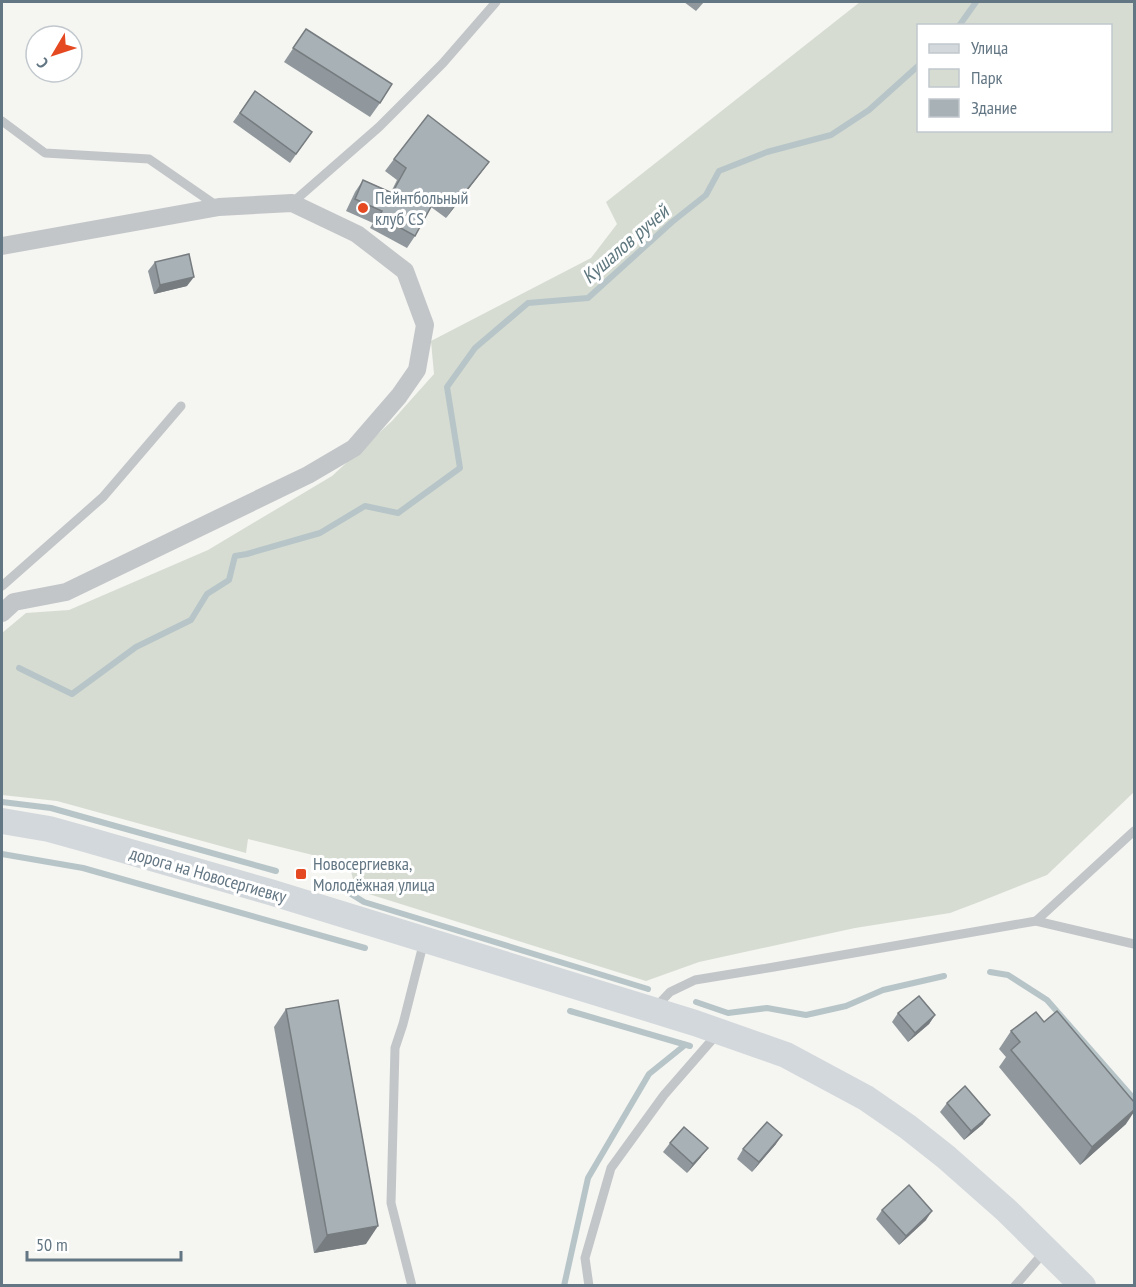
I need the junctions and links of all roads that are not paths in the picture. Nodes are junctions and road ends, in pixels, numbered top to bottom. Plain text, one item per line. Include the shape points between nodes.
1 (496, 2) edge
2 (2, 121) edge
3 (292, 203) junction
4 (219, 207) junction
5 (2, 246) edge
6 (181, 406) dead end
7 (2, 586) edge
8 (2, 614) edge
9 (2, 822) edge
10 (1134, 831) edge
11 (1036, 921) junction
12 (424, 940) junction
13 (1134, 944) edge
14 (652, 1011) junction
15 (719, 1032) junction
16 (1047, 1249) junction
17 (1020, 1284) edge
18 (412, 1286) edge
19 (589, 1286) edge
20 (1083, 1286) edge

1 - 3 lane via 379,127
2 - 4 lane via 45,153 149,159
3 - 4 street
3 - 8 street via 357,234 405,271 425,324 417,370 399,396 354,448 308,475 66,592 14,602
4 - 5 street
6 - 7 lane via 103,497
9 - 12 street, дорога на Новосергиевку via 86,839
10 - 11 lane
11 - 13 lane
11 - 14 lane via 695,980 670,992
12 - 14 street, дорога на Новосергиевку
12 - 18 lane via 395,1048 391,1203
14 - 15 street, дорога на Новосергиевку
15 - 16 street, дорога на Новосергиевку via 786,1055 866,1098 946,1156
15 - 19 lane via 664,1095 610,1168 585,1258
16 - 17 lane
16 - 20 street, дорога на Новосергиевку

